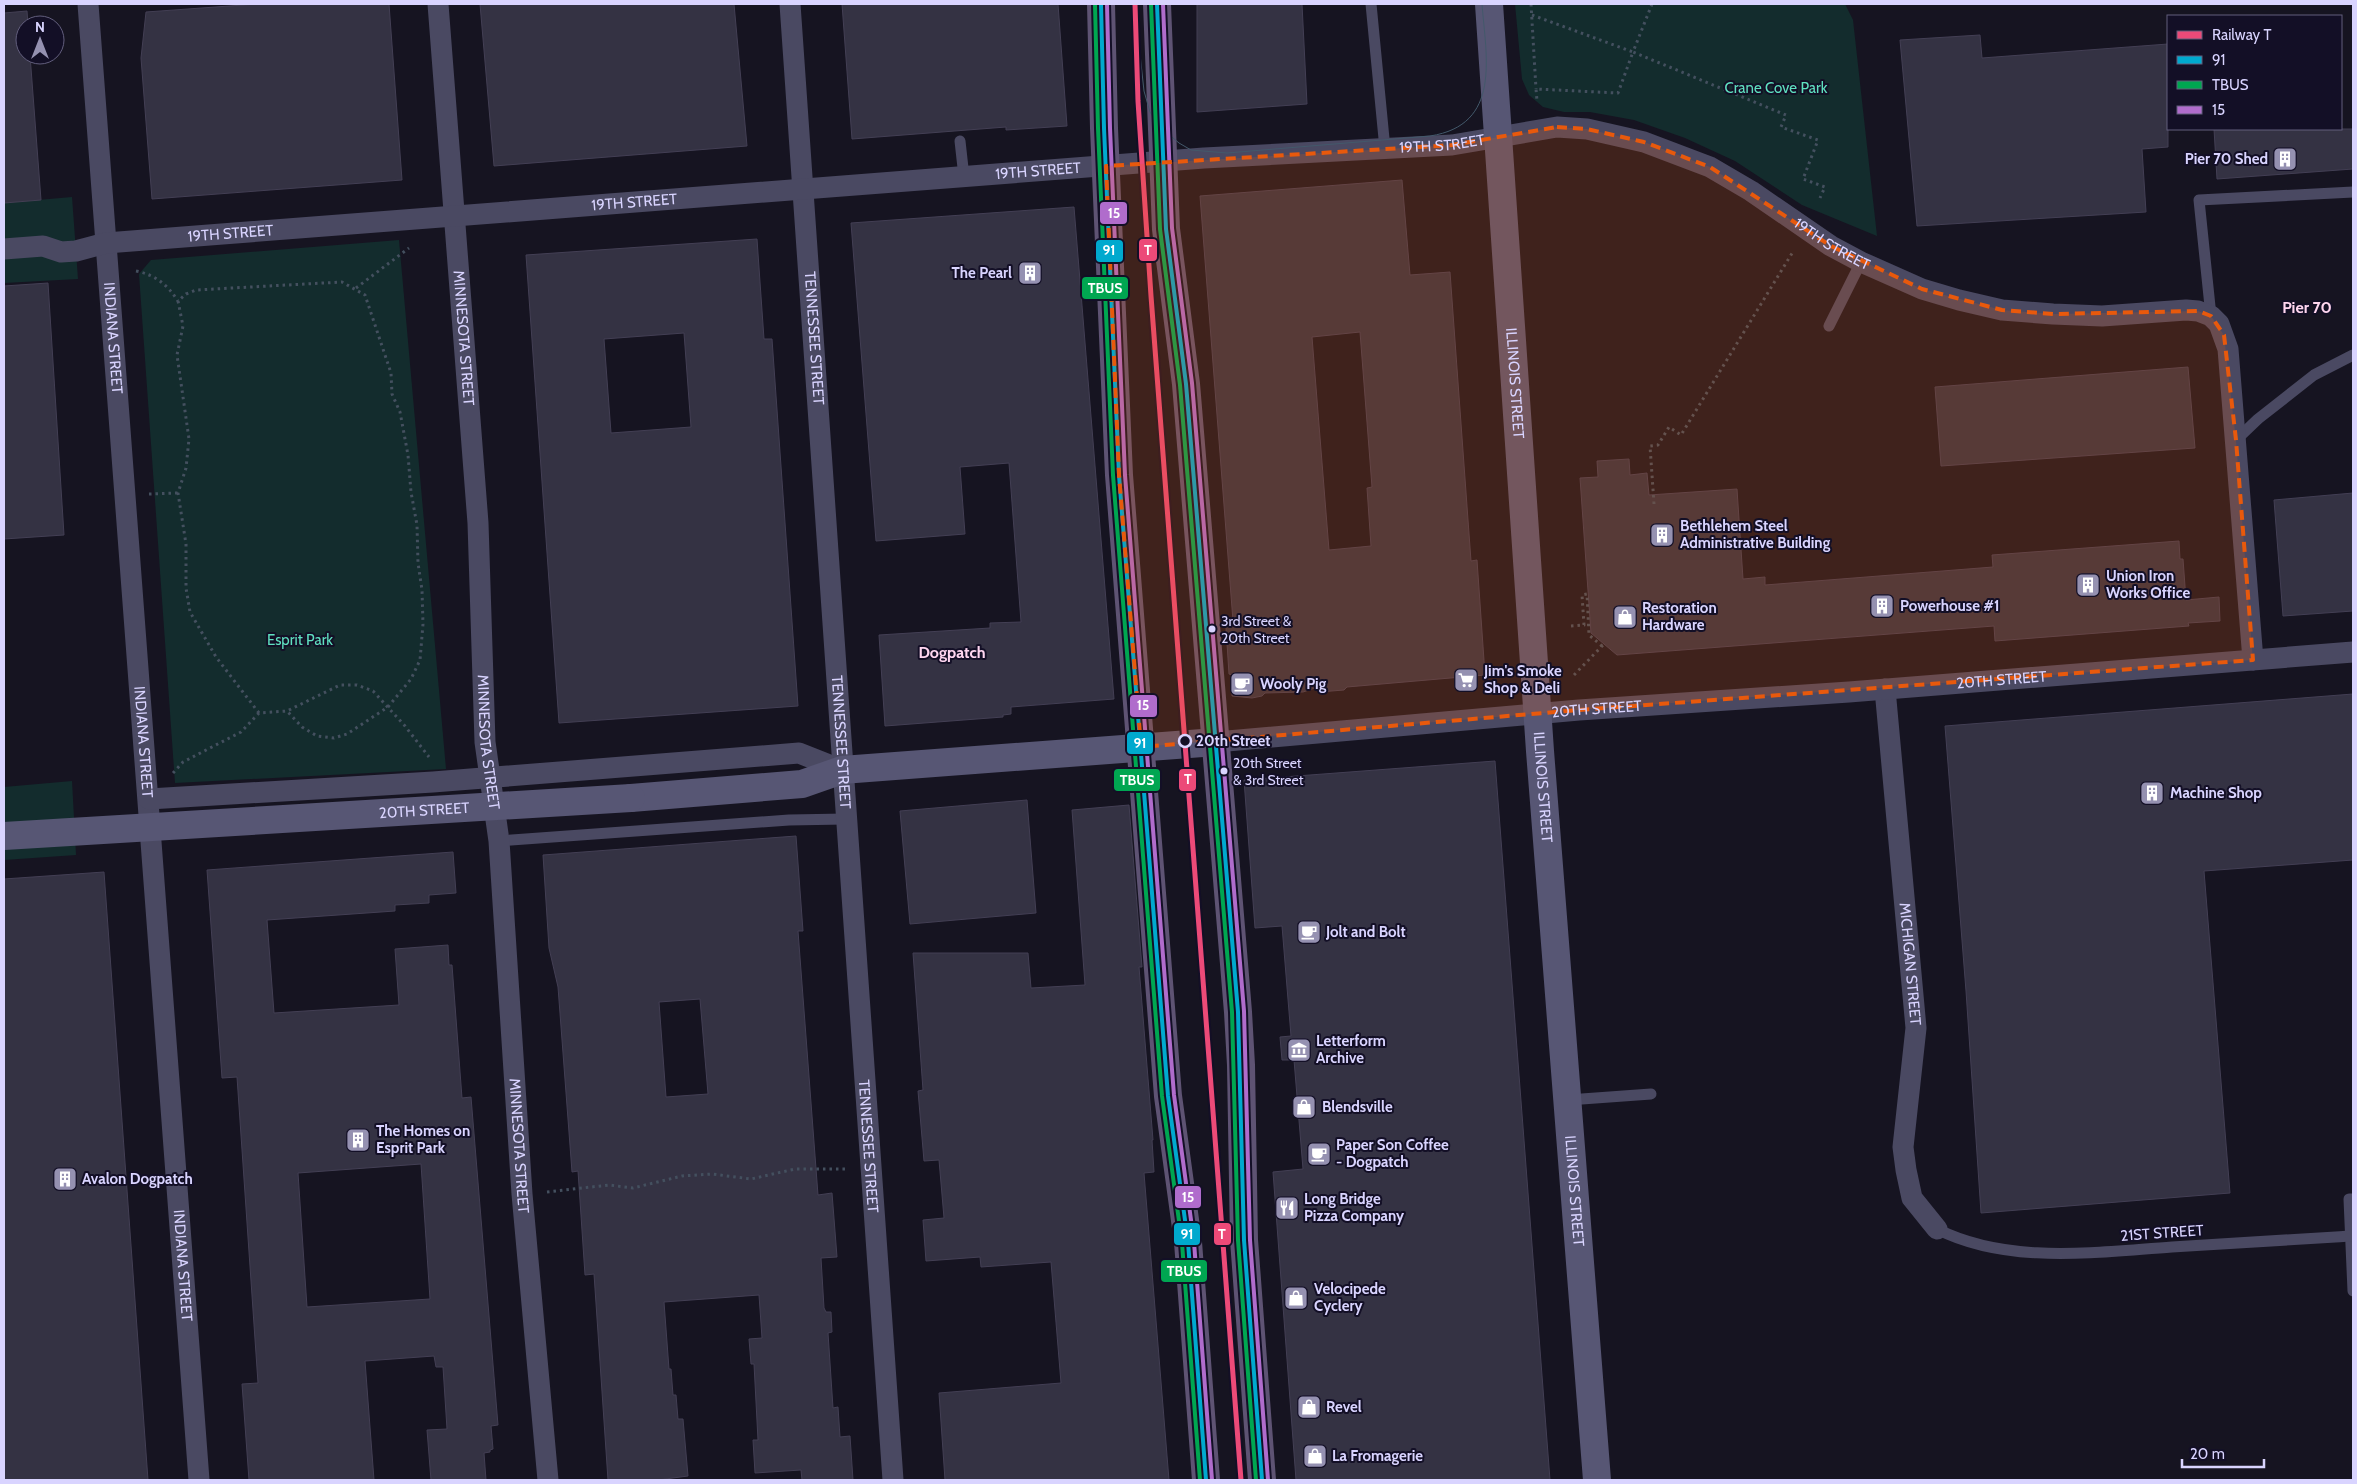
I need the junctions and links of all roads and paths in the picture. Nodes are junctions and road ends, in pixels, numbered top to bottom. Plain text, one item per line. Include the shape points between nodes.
1 (88, 4) edge
2 (438, 4) edge
3 (790, 4) edge
4 (1101, 4) edge
5 (1157, 4) edge
6 (1371, 4) edge
7 (1489, 4) edge
8 (1532, 4) edge
9 (1652, 4) edge
10 (1532, 15) junction
11 (1633, 52) junction
12 (1536, 89) junction
13 (1536, 101) dead end
14 (1499, 137) junction
15 (960, 141) dead end
16 (1385, 149) junction
17 (1162, 161) junction
18 (1106, 166) junction
19 (964, 177) junction
20 (805, 190) junction
21 (2353, 192) edge
22 (1820, 198) dead end
23 (455, 216) junction
24 (106, 243) junction
25 (409, 248) dead end
26 (4, 249) edge
27 (1794, 250) dead end
28 (1861, 262) junction
29 (136, 271) dead end
30 (356, 288) junction
31 (178, 301) junction
32 (2211, 316) junction
33 (1829, 326) dead end
34 (2353, 355) edge
35 (2236, 440) junction
36 (1654, 504) dead end
37 (1571, 626) dead end
38 (2353, 652) edge
39 (2253, 660) junction
40 (1574, 675) dead end
41 (1885, 689) junction
42 (388, 707) junction
43 (287, 710) junction
44 (259, 713) junction
45 (1538, 714) junction
46 (1216, 742) junction
47 (1141, 748) junction
48 (842, 770) junction
49 (490, 778) junction
50 (449, 781) junction
51 (149, 799) junction
52 (845, 819) junction
53 (4, 836) edge
54 (499, 840) junction
55 (1651, 1094) dead end
56 (1567, 1100) junction
57 (870, 1168) junction
58 (522, 1194) junction
59 (2353, 1199) edge
60 (1937, 1229) joint
61 (2350, 1236) junction
62 (2353, 1291) edge
63 (200, 1480) edge
64 (548, 1480) edge
65 (893, 1480) edge
66 (1206, 1480) edge
67 (1262, 1480) edge
68 (1597, 1480) edge

1 - 24 street, INDIANA STREET
2 - 23 street, MINNESOTA STREET
3 - 20 street, TENNESSEE STREET
4 - 18 main road
5 - 17 main road
6 - 16 lane
7 - 14 street, ILLINOIS STREET
8 - 10 path
9 - 11 path
10 - 11 path
10 - 12 path
11 - 12 path via 1618,93
11 - 22 path via 1786,115 1781,127 1818,140 1804,179 1825,187
12 - 13 path
14 - 16 street, 19TH STREET via 1452,145
14 - 28 street, 19TH STREET via 1557,127 1586,129 1644,142 1710,167
14 - 45 street, ILLINOIS STREET
15 - 19 lane
16 - 17 street, 19TH STREET
17 - 18 street, 19TH STREET
17 - 46 main road via 1170,273 1186,384
18 - 19 street, 19TH STREET
18 - 47 main road via 1119,475
19 - 20 street, 19TH STREET
20 - 23 street, 19TH STREET
20 - 48 street, TENNESSEE STREET
21 - 32 lane via 2199,200
23 - 24 street, 19TH STREET
23 - 49 street, MINNESOTA STREET via 478,523 485,742
24 - 26 street, 19TH STREET via 68,252 42,246
24 - 51 street, INDIANA STREET
25 - 30 path
27 - 36 path via 1681,434 1670,427 1658,446 1650,446
28 - 32 street, 19TH STREET via 1922,290 2002,310 2102,316 2186,310
28 - 33 lane
29 - 31 path via 152,274
30 - 31 path via 342,282 212,289 186,294
30 - 42 path via 365,295 391,373 392,394 400,412 417,525 422,590 420,660 411,679
31 - 44 path via 183,326 177,355 189,439 186,468 178,493 186,544 186,588 190,612 216,657
32 - 35 street via 2218,324 2228,349
34 - 35 lane via 2314,375
35 - 39 street
37 - 40 path via 1584,625 1582,595 1586,594 1589,635 1603,645
38 - 39 street, 20TH STREET
39 - 41 street, 20TH STREET
41 - 45 street, 20TH STREET
41 - 60 street, MICHIGAN STREET via 1916,1028 1904,1155 1912,1198
42 - 43 path via 373,691 356,684 340,685
42 - 43 path via 348,734 334,738 318,736 302,726
42 - 50 path
43 - 44 path
44 - 51 path via 241,732 183,762
45 - 46 street, 20TH STREET
45 - 56 street, ILLINOIS STREET
46 - 47 street, 20TH STREET
46 - 67 main road via 1241,1056 1244,1240
47 - 48 street, 20TH STREET
47 - 66 main road via 1167,1086 1188,1242
48 - 49 street, 20TH STREET via 799,753
48 - 52 street, TENNESSEE STREET
48 - 53 street, 20TH STREET, bridge via 802,784 632,798
49 - 50 street, 20TH STREET
49 - 54 street, MINNESOTA STREET
50 - 51 street, 20TH STREET
51 - 63 street, INDIANA STREET
52 - 54 lane
52 - 57 street, TENNESSEE STREET
54 - 58 street, MINNESOTA STREET
55 - 56 lane
56 - 68 street, ILLINOIS STREET
57 - 58 path via 795,1169 751,1179 712,1174 682,1176 632,1188 609,1186
57 - 65 street, TENNESSEE STREET
58 - 64 street, MINNESOTA STREET
59 - 61 lane via 2349,1199
60 - 61 lane, 21ST STREET via 1978,1245 2065,1254
61 - 62 lane

